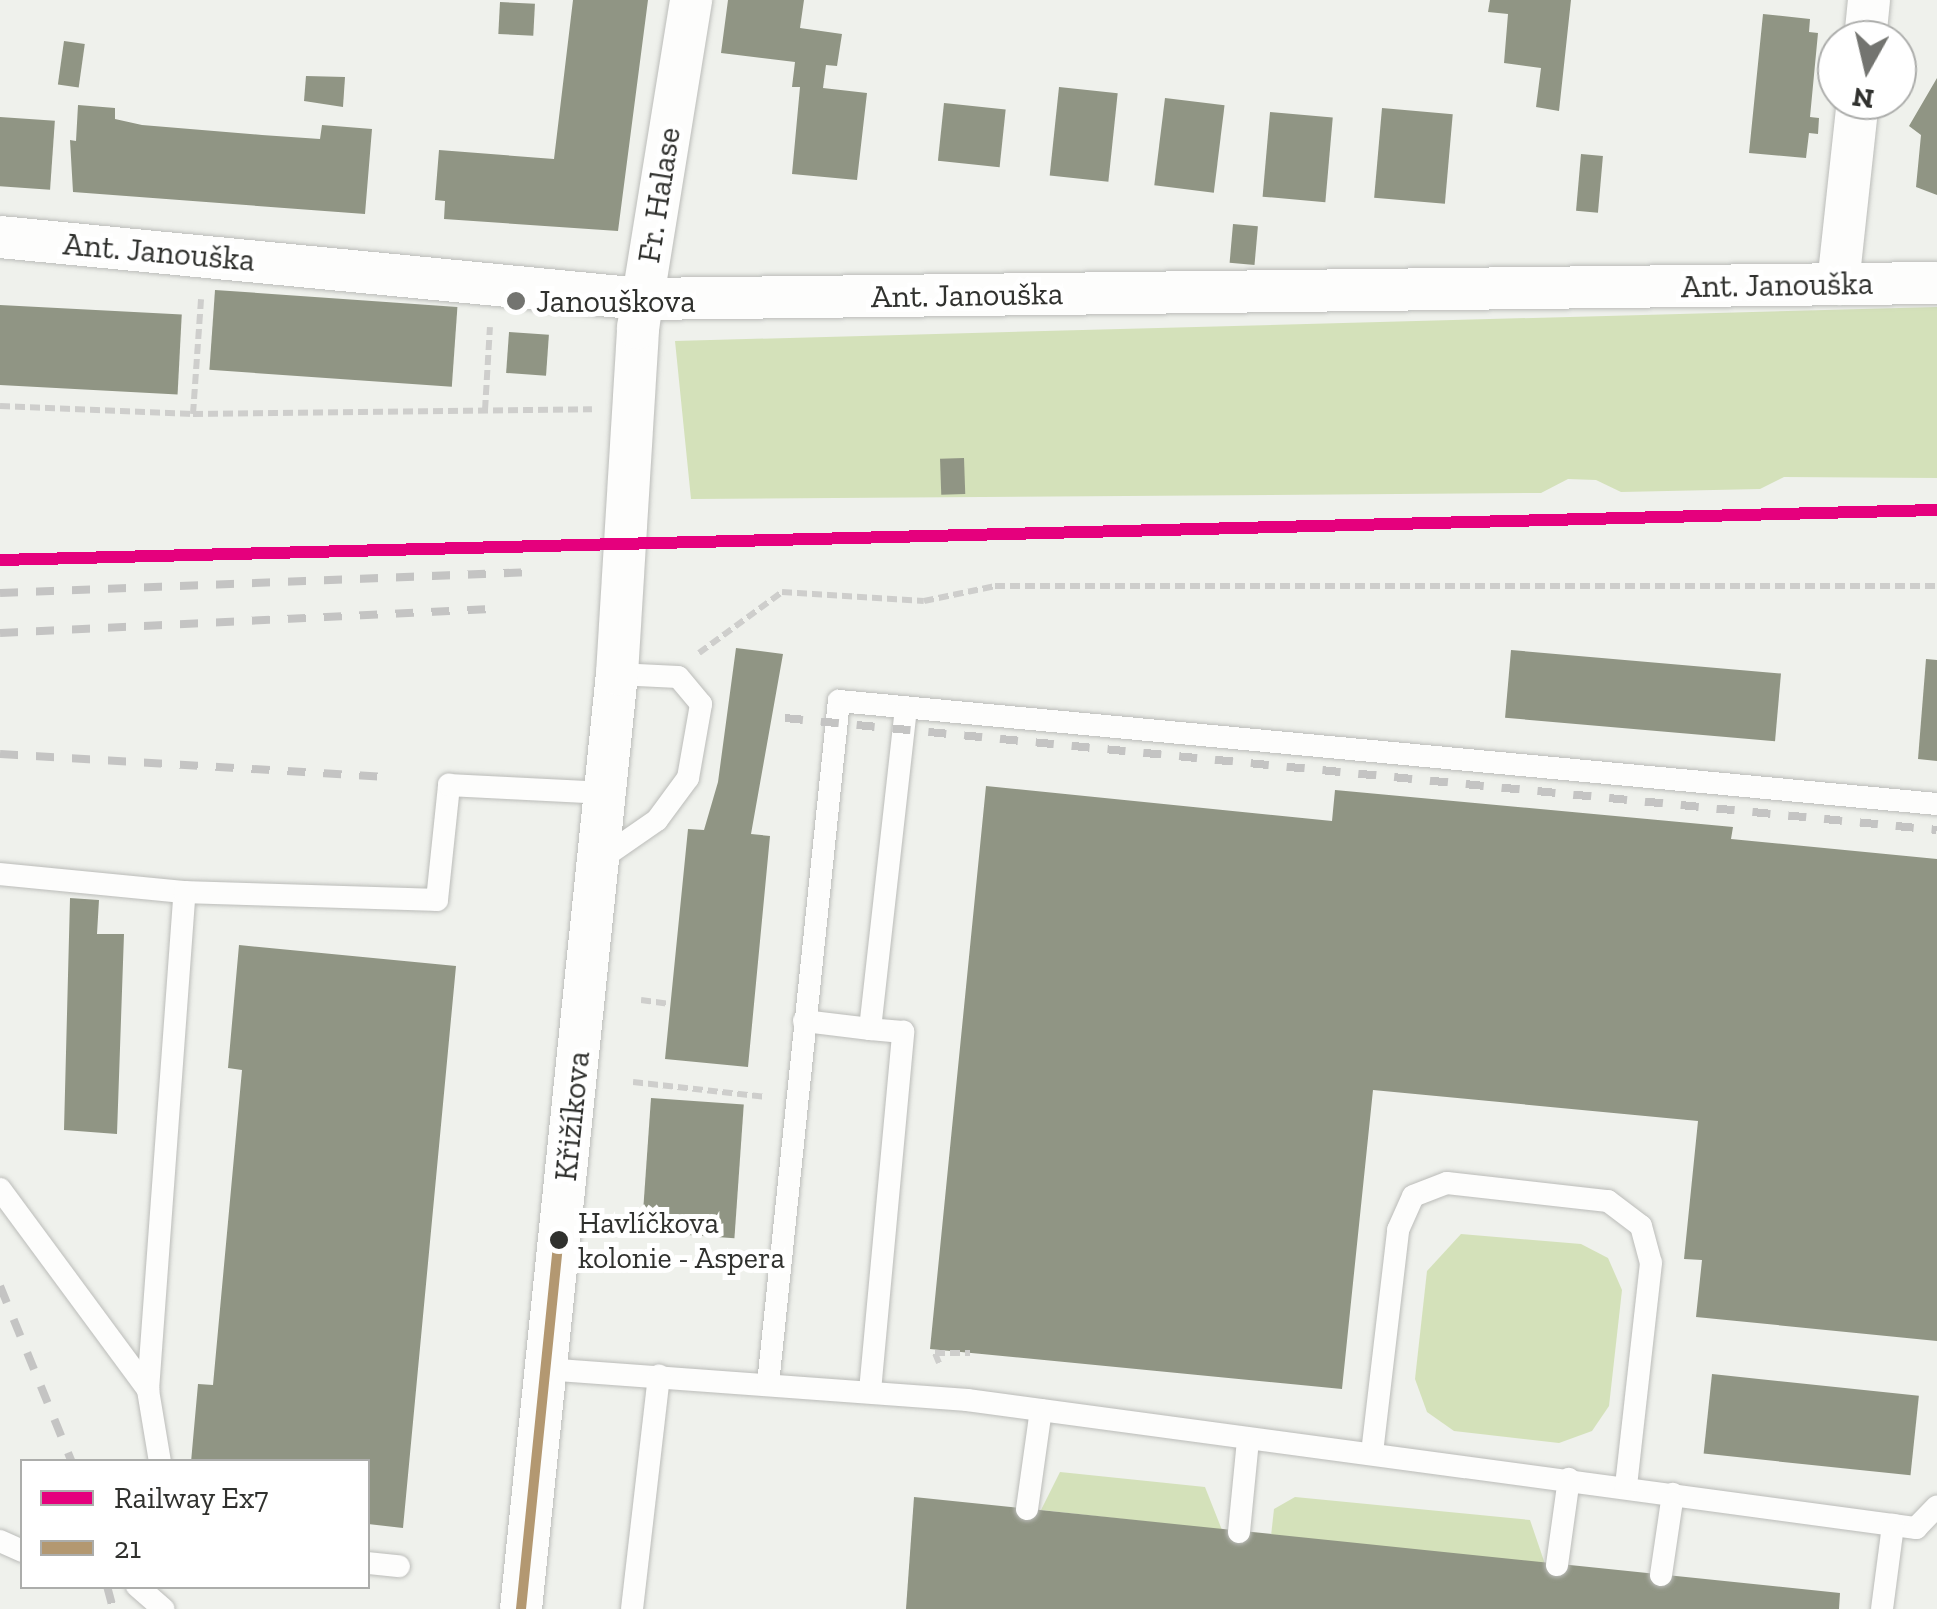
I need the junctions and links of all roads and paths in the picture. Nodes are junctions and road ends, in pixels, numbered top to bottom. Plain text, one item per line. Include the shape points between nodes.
1 (692, 0) edge
2 (1856, 120) edge
3 (0, 237) edge
4 (204, 256) junction
5 (1937, 283) edge
6 (492, 284) junction
7 (1838, 284) junction
8 (642, 299) junction
9 (0, 406) edge
10 (630, 408) junction
11 (486, 410) junction
12 (193, 414) junction
13 (625, 570) joint
14 (1937, 586) edge
15 (617, 674) junction
16 (678, 677) junction
17 (906, 708) junction
18 (605, 793) junction
19 (1937, 804) edge
20 (598, 862) junction
21 (0, 874) edge
22 (185, 892) junction
23 (641, 1000) dead end
24 (670, 1004) dead end
25 (804, 1021) junction
26 (870, 1029) junction
27 (632, 1082) dead end
28 (795, 1100) junction
29 (0, 1189) edge
30 (970, 1353) dead end
31 (965, 1366) dead end
32 (545, 1369) junction
33 (659, 1376) junction
34 (768, 1384) junction
35 (148, 1390) junction
36 (870, 1390) junction
37 (1041, 1410) junction
38 (1248, 1440) junction
39 (1372, 1453) junction
40 (160, 1459) edge
41 (1569, 1479) junction
42 (1626, 1487) junction
43 (1672, 1494) junction
44 (1937, 1506) edge
45 (1027, 1509) dead end
46 (1893, 1524) junction
47 (1239, 1532) dead end
48 (370, 1563) edge
49 (1557, 1565) dead end
50 (399, 1566) dead end
51 (1661, 1575) dead end
52 (140, 1589) edge
53 (163, 1609) edge
54 (521, 1609) edge
55 (632, 1609) edge
56 (1882, 1609) edge

1 - 8 street, Fr. Halase
2 - 7 street
3 - 4 street, Ant. Janouška
4 - 6 street, Ant. Janouška
4 - 12 path
5 - 7 street, Ant. Janouška
6 - 8 street, Ant. Janouška
6 - 11 path
7 - 8 street, Ant. Janouška
8 - 10 street, Fr. Halase
9 - 12 path
10 - 11 path
10 - 13 street, Fr. Halase
11 - 12 path
13 - 15 street, Křižíkova
14 - 16 path via 995,586 924,601 782,592 714,635
15 - 16 lane
15 - 18 street, Křižíkova
16 - 20 lane via 700,704 688,778 657,820
17 - 19 lane
17 - 25 lane via 839,701
17 - 26 lane
18 - 20 street, Křižíkova
18 - 22 lane via 449,785 437,900
20 - 32 street, Křižíkova
21 - 22 lane
22 - 35 lane
23 - 24 path
25 - 26 lane
25 - 28 lane
26 - 36 lane via 903,1032
27 - 28 path
28 - 34 lane
29 - 35 lane
30 - 31 path via 935,1353 934,1362
32 - 33 lane
32 - 54 street, Křižíkova
33 - 34 lane
33 - 55 lane
34 - 36 lane
35 - 40 lane
36 - 37 lane
37 - 38 lane
37 - 45 lane
38 - 39 lane
38 - 47 lane
39 - 41 lane
39 - 42 lane via 1398,1230 1413,1196 1447,1184 1608,1201 1641,1226 1651,1263
41 - 42 lane
41 - 49 lane
42 - 43 lane
43 - 46 lane
43 - 51 lane
44 - 46 lane via 1916,1528
46 - 56 lane
48 - 50 lane
52 - 53 lane

